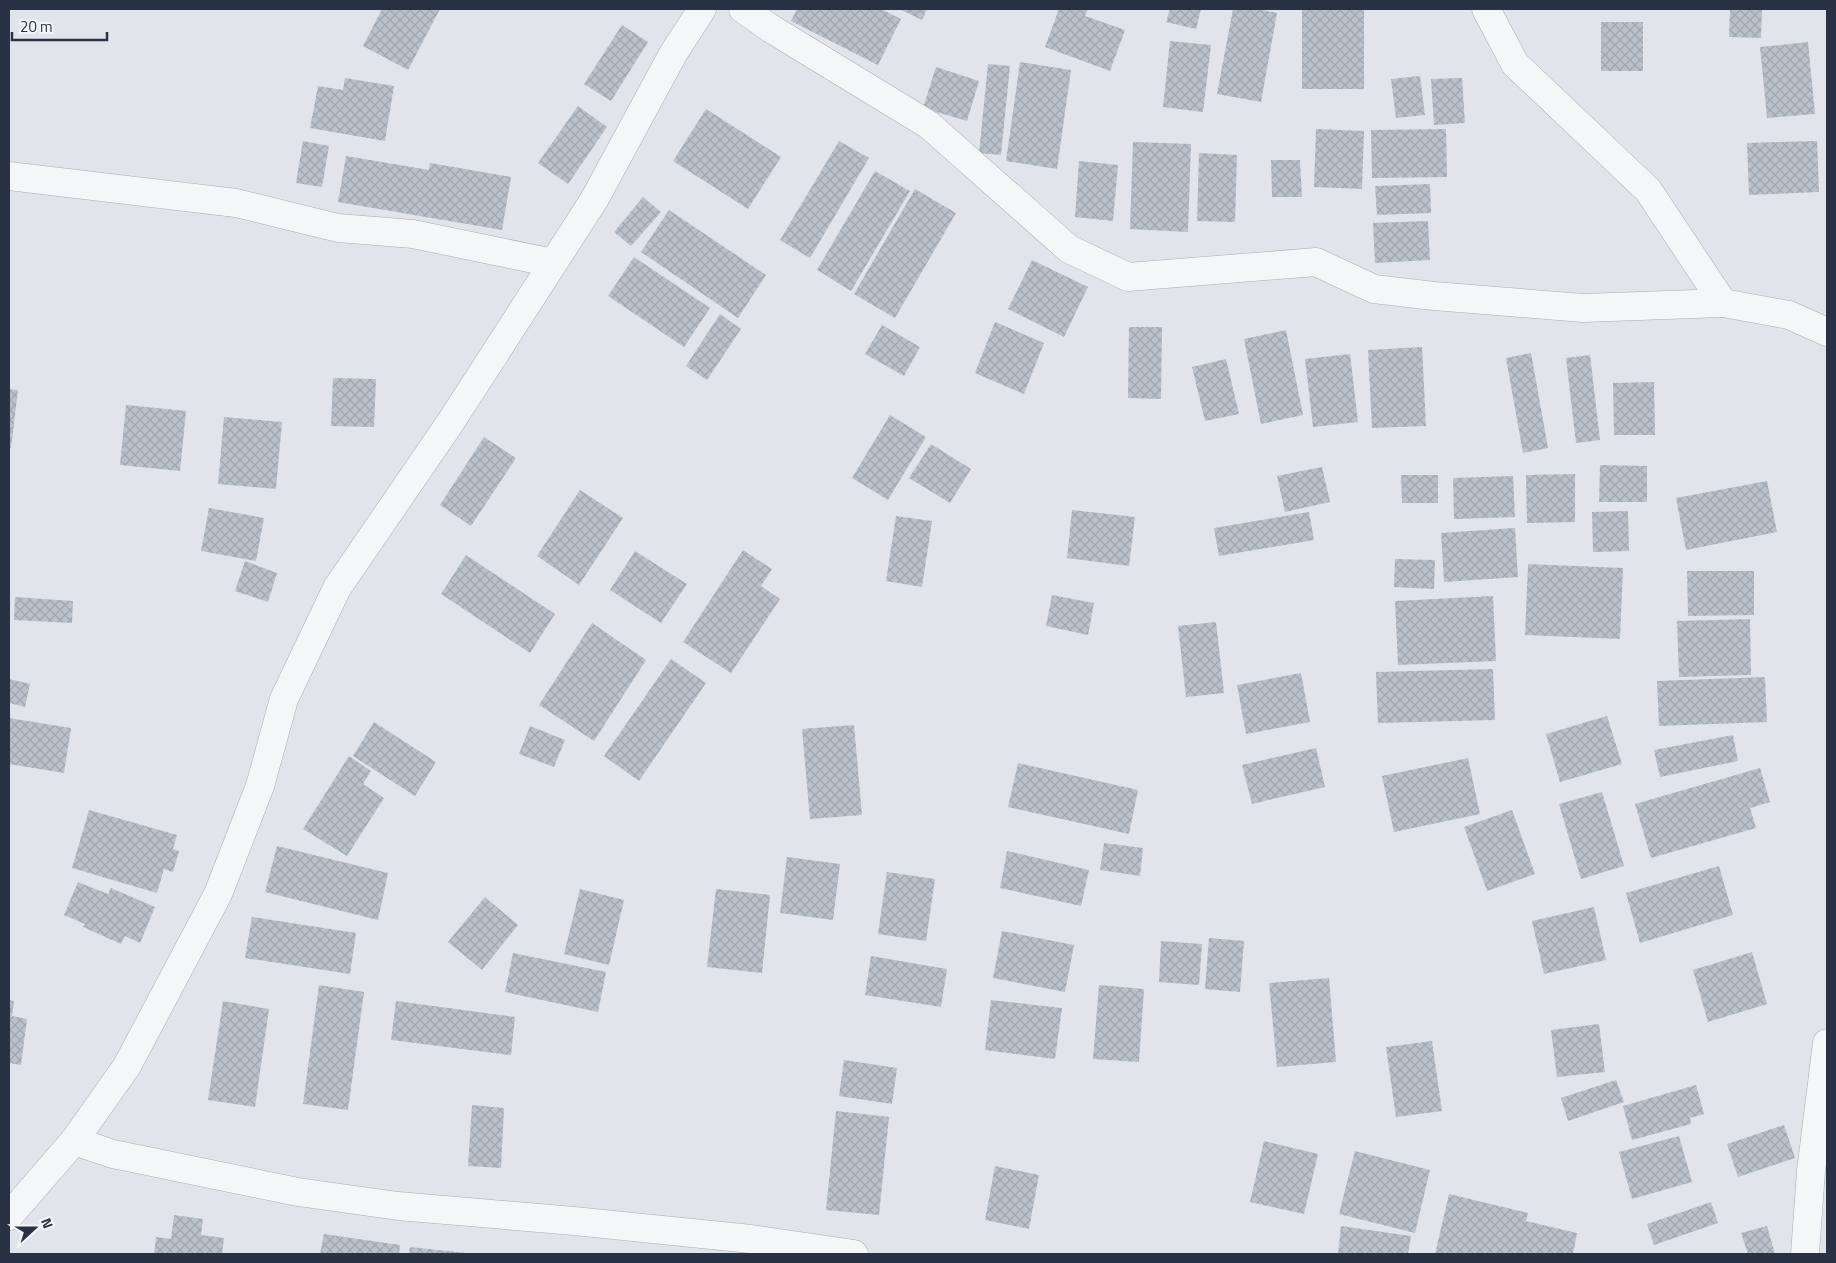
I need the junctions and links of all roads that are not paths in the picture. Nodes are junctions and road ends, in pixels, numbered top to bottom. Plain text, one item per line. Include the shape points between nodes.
1 (702, 9) edge
2 (744, 9) edge
3 (1486, 9) edge
4 (9, 176) edge
5 (553, 263) junction
6 (1723, 303) junction
7 (1827, 332) edge
8 (1827, 1043) edge
9 (74, 1141) junction
10 (9, 1216) edge
11 (854, 1254) edge
12 (1805, 1254) edge

1 - 5 street via 594,200
2 - 6 street via 928,125 1069,249 1128,278 1316,262 1374,289 1434,296 1583,308
3 - 6 street via 1515,64 1648,190
4 - 5 street via 236,203 338,228 413,234
5 - 9 street via 450,423 337,588 284,698 260,786 218,894 126,1066
6 - 7 street via 1789,315
8 - 12 street via 1811,1171
9 - 10 street
9 - 11 street via 113,1154 298,1192 751,1239

